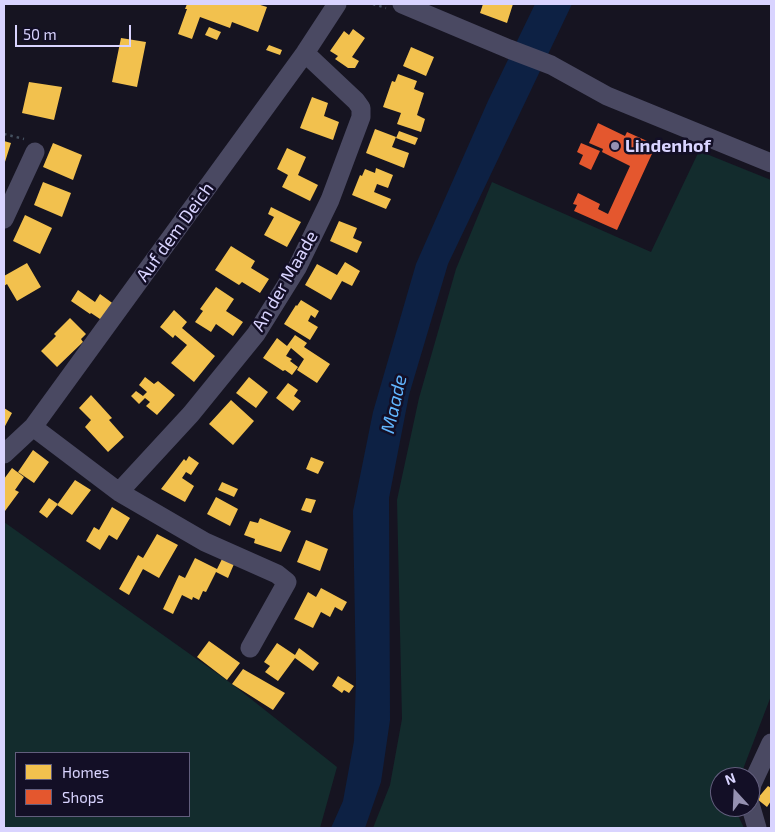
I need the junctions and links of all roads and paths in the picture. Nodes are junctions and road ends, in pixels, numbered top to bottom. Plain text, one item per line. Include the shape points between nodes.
1 (337, 4) edge
2 (414, 6) edge
3 (305, 53) junction
4 (4, 134) edge
5 (33, 146) joint
6 (771, 163) edge
7 (4, 219) edge
8 (33, 427) junction
9 (4, 454) edge
10 (119, 492) junction
11 (250, 648) dead end
12 (771, 743) edge
13 (760, 767) edge

1 - 3 street, Auf dem Deich
2 - 6 street via 551,65 607,96
3 - 8 street, Auf dem Deich
3 - 10 street, An der Maade via 361,108 361,118 330,200 297,268 256,334 191,414
4 - 5 path
5 - 7 street
8 - 9 street, Auf dem Deich
8 - 10 street
10 - 11 street via 205,542 277,574 287,582
12 - 13 street

